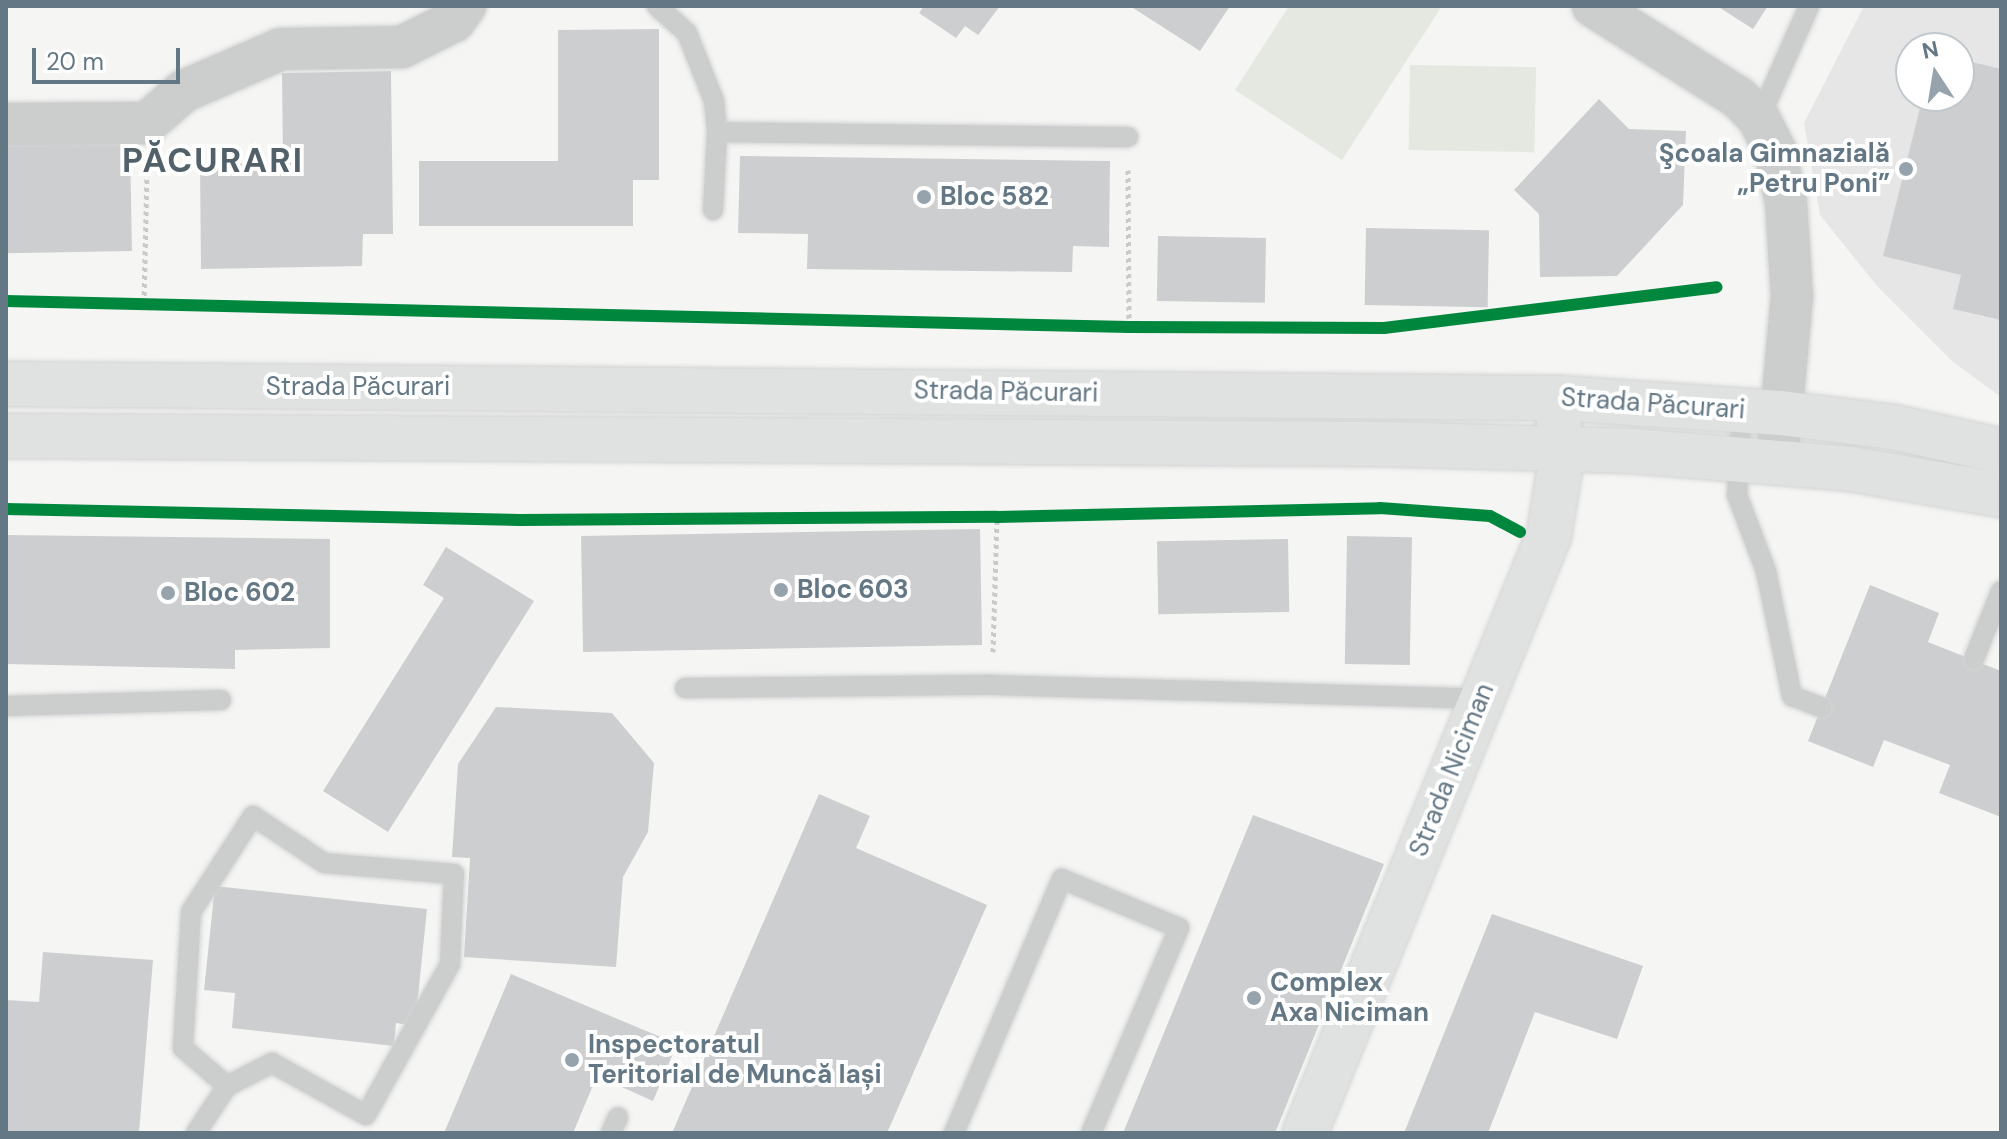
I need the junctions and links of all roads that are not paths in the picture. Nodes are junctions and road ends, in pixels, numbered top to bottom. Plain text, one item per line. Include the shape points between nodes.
1 (465, 6) edge
2 (657, 6) edge
3 (1593, 6) edge
4 (1809, 6) edge
5 (1759, 119) junction
6 (6, 124) edge
7 (717, 132) junction
8 (1128, 137) road end
9 (713, 210) dead end
10 (6, 384) edge
11 (1559, 398) junction
12 (1761, 411) junction
13 (6, 436) edge
14 (1559, 450) junction
15 (2001, 451) edge
16 (1758, 460) junction
17 (2001, 495) edge
18 (2001, 591) edge
19 (1974, 659) dead end
20 (685, 688) dead end
21 (1481, 699) junction
22 (221, 700) dead end
23 (6, 706) edge
24 (1821, 707) dead end
25 (227, 1086) junction
26 (196, 1133) edge
27 (954, 1133) edge
28 (1091, 1133) edge
29 (1305, 1133) edge

1 - 6 street via 454,21 402,47 281,49 184,91 147,123
2 - 7 lane via 687,33 714,101
3 - 5 street via 1739,98
4 - 5 lane
5 - 12 street via 1776,153 1786,203 1792,296
7 - 8 lane
7 - 9 lane
10 - 11 main road, Strada Păcurari
11 - 12 main road, Strada Păcurari
11 - 14 main road, Strada Niciman
12 - 15 main road, Strada Păcurari via 1893,427
12 - 16 street
13 - 14 main road, Strada Păcurari via 1381,444
14 - 16 main road, Strada Păcurari
14 - 21 main road, Strada Niciman via 1549,535
16 - 17 main road, Strada Păcurari via 1851,469
16 - 24 lane via 1737,495 1766,571 1792,696
18 - 19 lane
20 - 21 lane via 992,685
21 - 29 main road, Strada Niciman
22 - 23 lane
25 - 25 lane via 272,1063 366,1115 450,964 454,874 324,863 253,816 191,912 183,1048
25 - 26 lane
27 - 28 lane via 1062,879 1179,928

